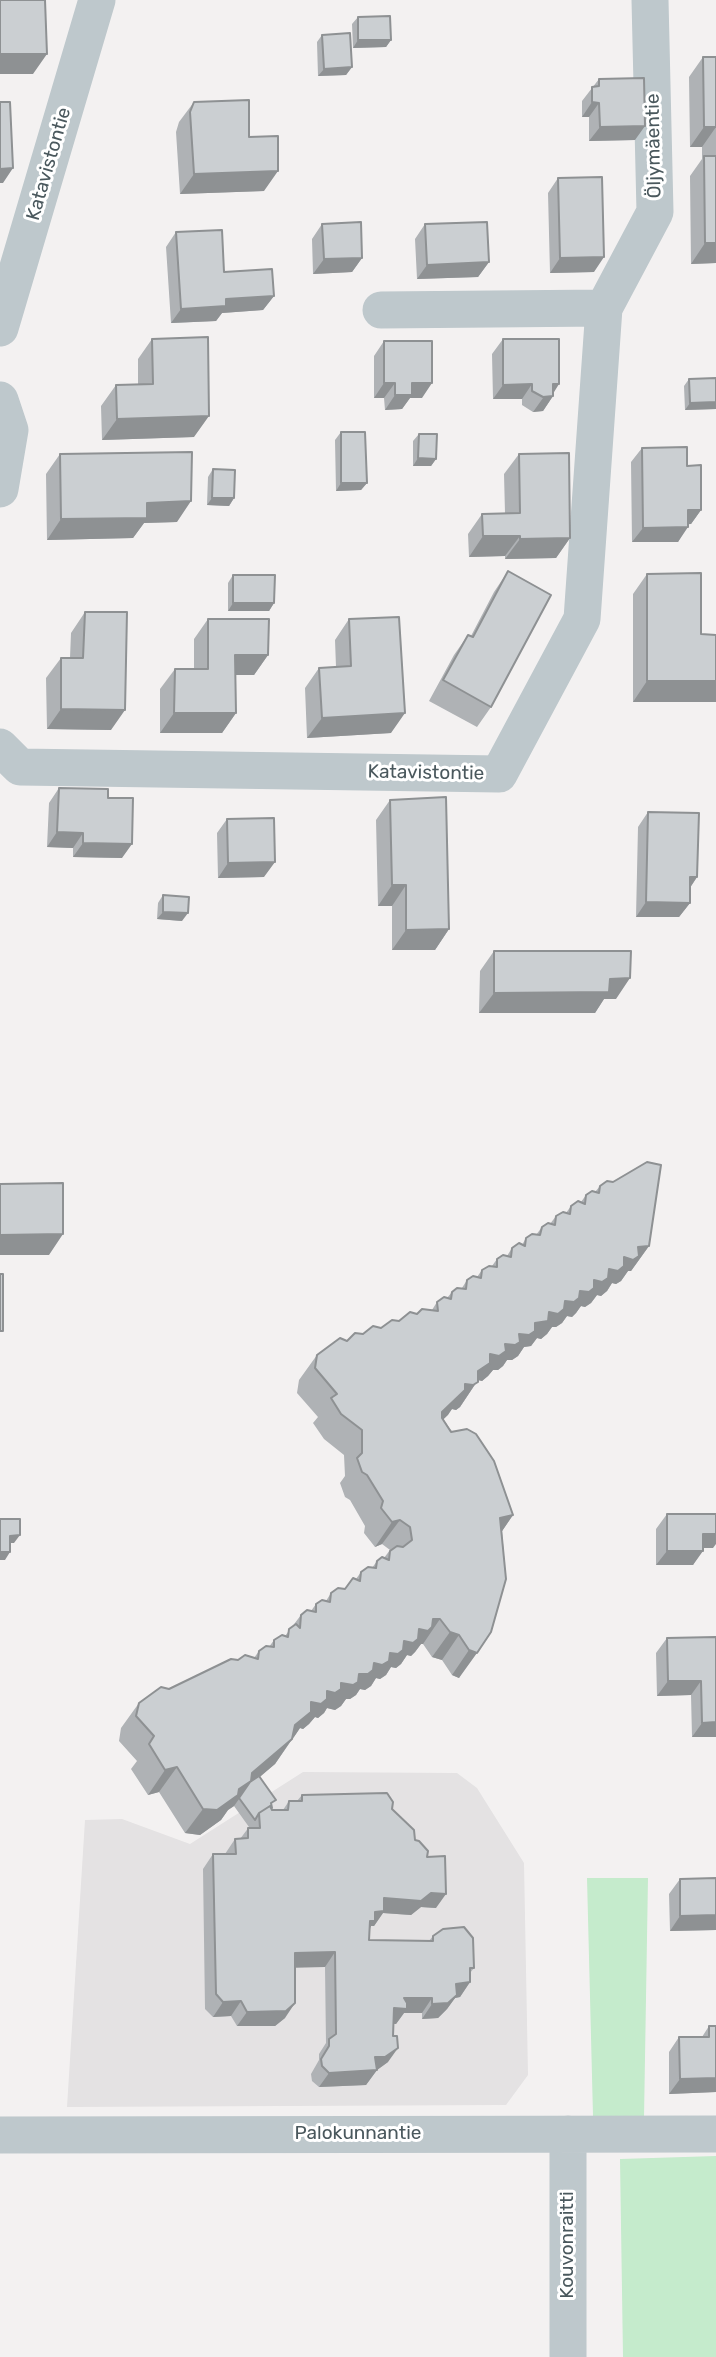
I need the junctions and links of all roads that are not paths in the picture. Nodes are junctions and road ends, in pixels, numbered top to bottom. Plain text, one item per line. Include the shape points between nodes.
1 (97, 0) edge
2 (650, 0) edge
3 (604, 308) junction
4 (381, 310) dead end
5 (0, 328) edge
6 (0, 400) edge
7 (0, 489) edge
8 (0, 747) edge
9 (568, 2134) junction
10 (716, 2134) edge
11 (0, 2135) edge
12 (568, 2357) edge

1 - 5 street, Katavistontie
2 - 3 street, Öljymäentie via 655,212
3 - 4 street
3 - 8 street, Katavistontie via 582,620 499,774 20,767
6 - 7 street via 10,430
9 - 10 street, Palokunnantie
9 - 11 street, Palokunnantie
9 - 12 street, Kouvonraitti

